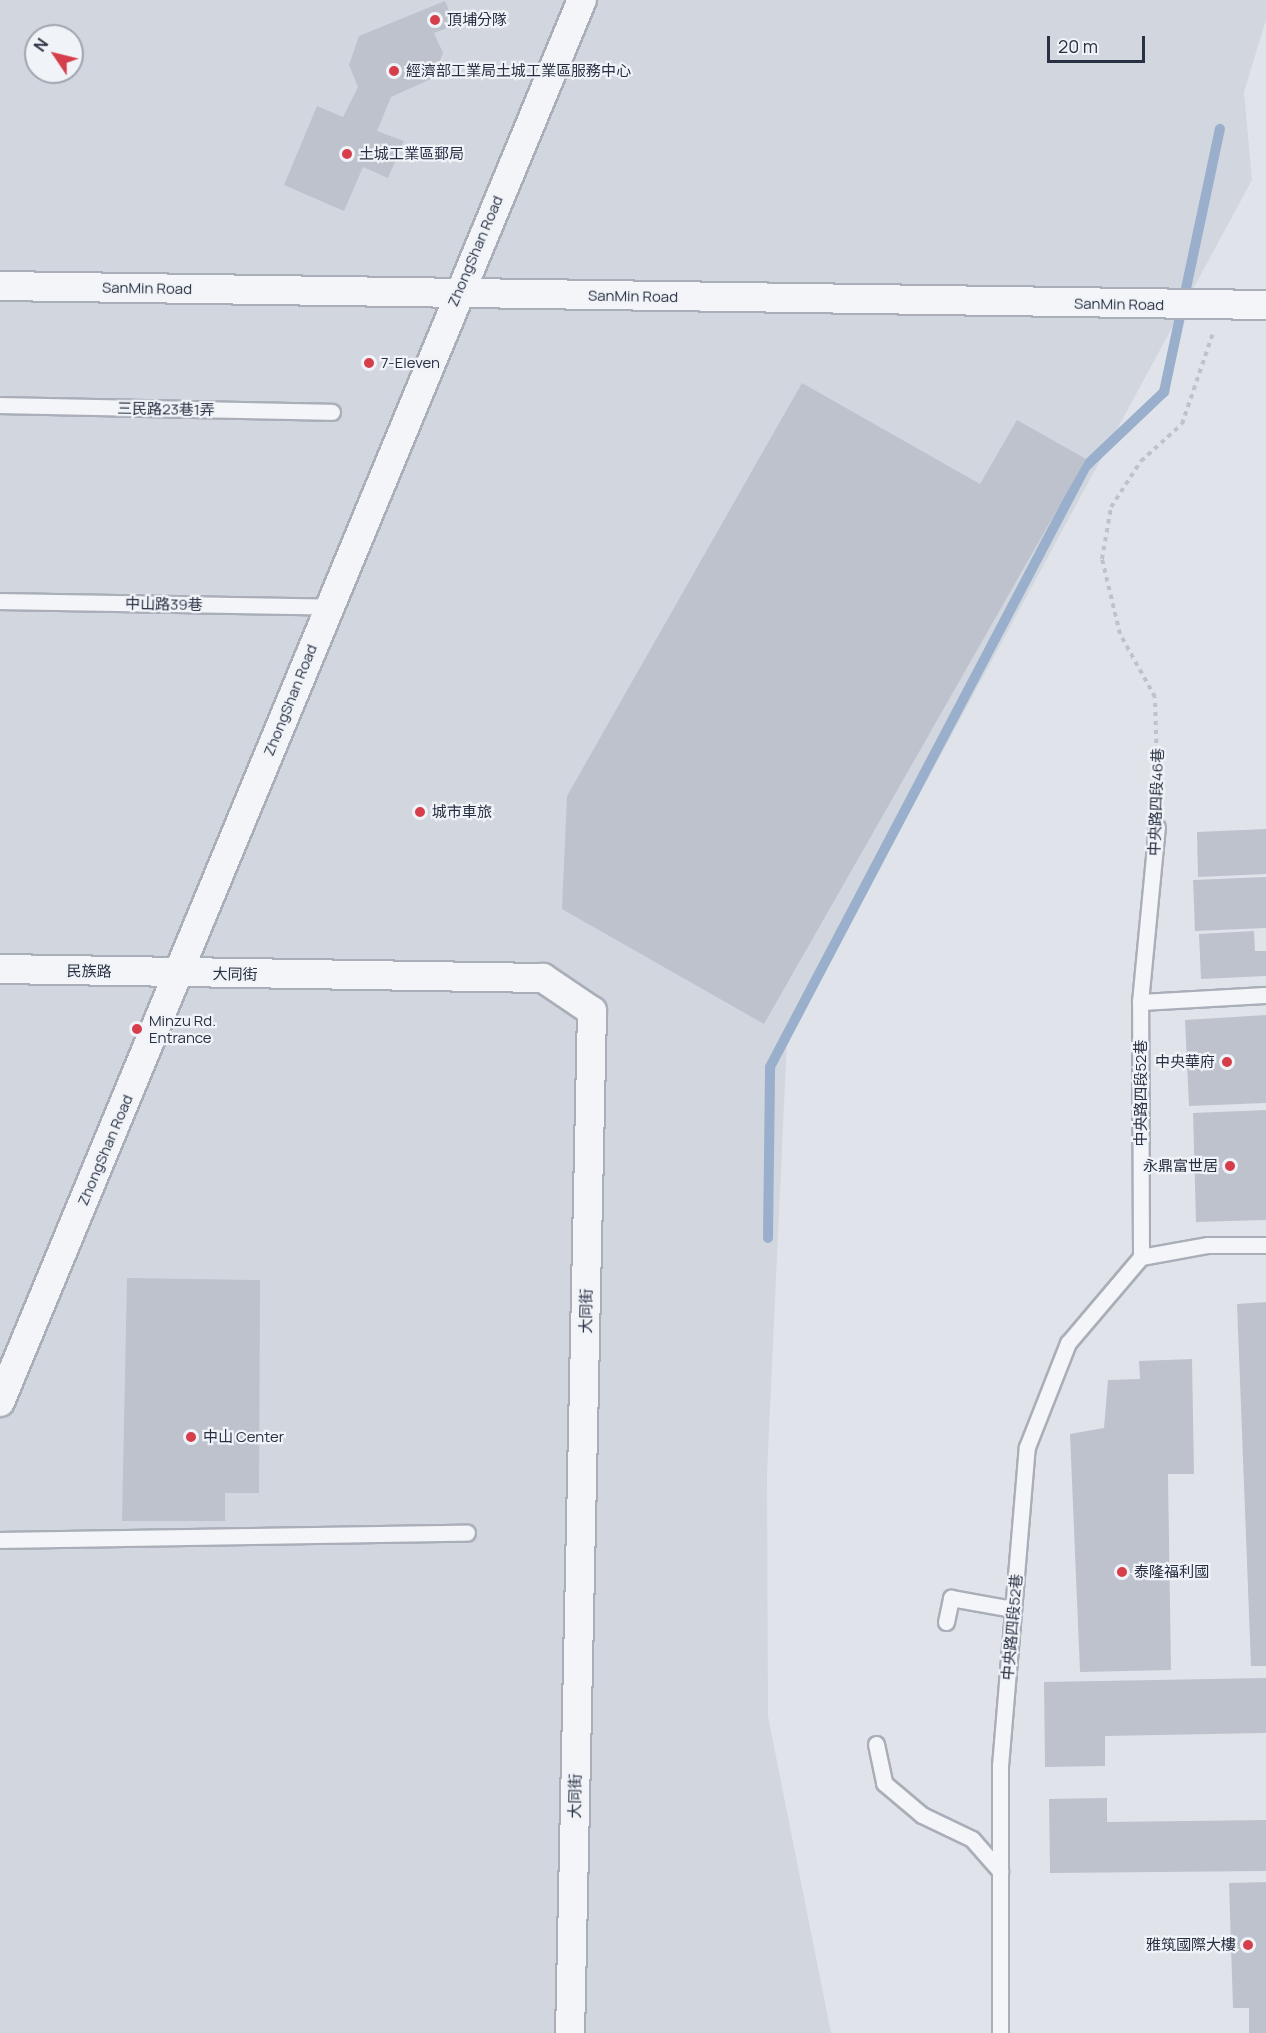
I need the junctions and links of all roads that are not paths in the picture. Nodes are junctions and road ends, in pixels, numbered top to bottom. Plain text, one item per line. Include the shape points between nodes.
1 (582, 0) edge
2 (0, 286) edge
3 (456, 293) junction
4 (1266, 305) edge
5 (0, 405) edge
6 (332, 412) dead end
7 (0, 601) edge
8 (329, 607) junction
9 (1157, 827) road end
10 (0, 969) edge
11 (179, 973) junction
12 (1266, 995) edge
13 (1140, 1002) junction
14 (1266, 1245) edge
15 (1141, 1257) junction
16 (0, 1401) edge
17 (467, 1533) dead end
18 (0, 1540) edge
19 (1013, 1609) junction
20 (946, 1622) dead end
21 (876, 1744) dead end
22 (1000, 1871) junction
23 (570, 2033) edge
24 (1000, 2033) edge

1 - 3 street, ZhongShan Road
2 - 3 street, SanMin Road
3 - 4 street, SanMin Road
3 - 8 street, ZhongShan Road
5 - 6 lane, 三民路23巷1弄
7 - 8 lane, 中山路39巷
8 - 11 street, ZhongShan Road
9 - 13 lane, 中央路四段46巷
10 - 11 street, 民族路
11 - 16 street, ZhongShan Road
11 - 23 street, 大同街 via 543,978 592,1011
12 - 13 lane
13 - 15 lane, 中央路四段52巷
14 - 15 lane via 1208,1245
15 - 19 lane, 中央路四段52巷 via 1068,1343 1027,1447
17 - 18 lane
19 - 20 lane via 951,1598
19 - 22 lane, 中央路四段52巷 via 1000,1766
21 - 22 lane via 884,1783 922,1815 972,1839
22 - 24 lane, 中央路四段52巷

